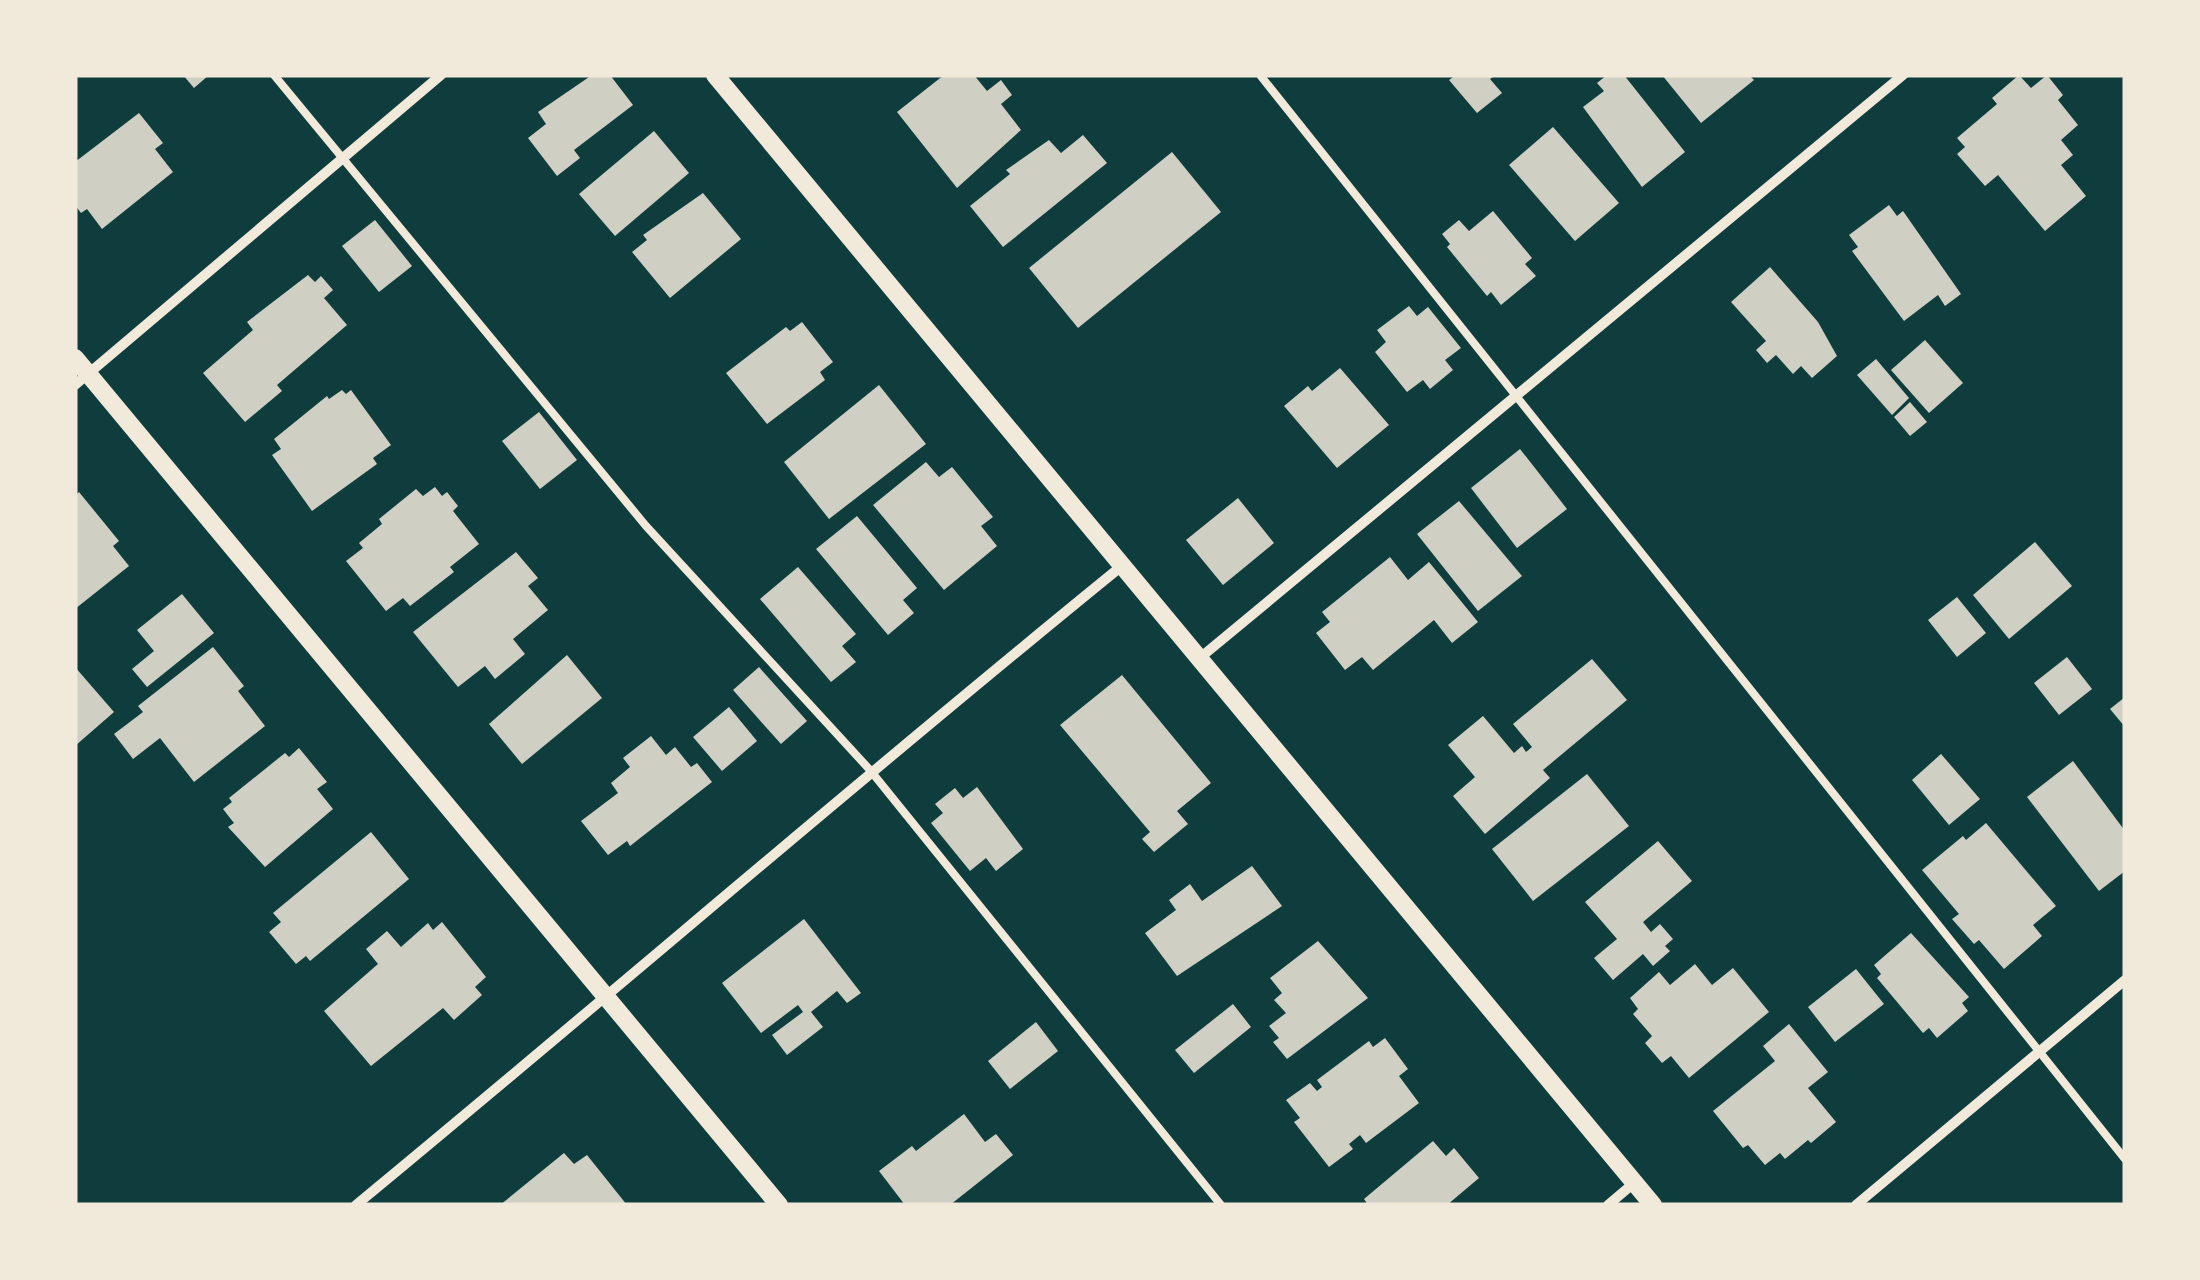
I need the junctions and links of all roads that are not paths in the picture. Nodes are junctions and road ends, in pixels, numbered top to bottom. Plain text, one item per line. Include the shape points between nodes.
1 (274, 75) edge
2 (441, 75) edge
3 (715, 75) edge
4 (1260, 75) edge
5 (1903, 75) edge
6 (344, 160) junction
7 (75, 358) edge
8 (82, 380) edge
9 (1518, 398) junction
10 (1124, 564) junction
11 (1201, 657) junction
12 (870, 770) junction
13 (2125, 980) edge
14 (606, 998) junction
15 (2038, 1053) junction
16 (2125, 1159) edge
17 (1634, 1182) junction
18 (356, 1205) edge
19 (779, 1205) edge
20 (1221, 1205) edge
21 (1608, 1205) edge
22 (1653, 1205) edge
23 (1856, 1205) edge

1 - 6 lane
2 - 6 street
3 - 10 street
4 - 9 lane
5 - 9 street
6 - 8 street
6 - 12 lane via 646,526
7 - 8 street
8 - 14 street
9 - 11 street
9 - 15 lane
10 - 11 street
10 - 12 street
11 - 17 street
12 - 14 street
12 - 20 lane
13 - 15 street
14 - 18 street
14 - 19 street
15 - 16 lane
15 - 23 street
17 - 21 street
17 - 22 street

